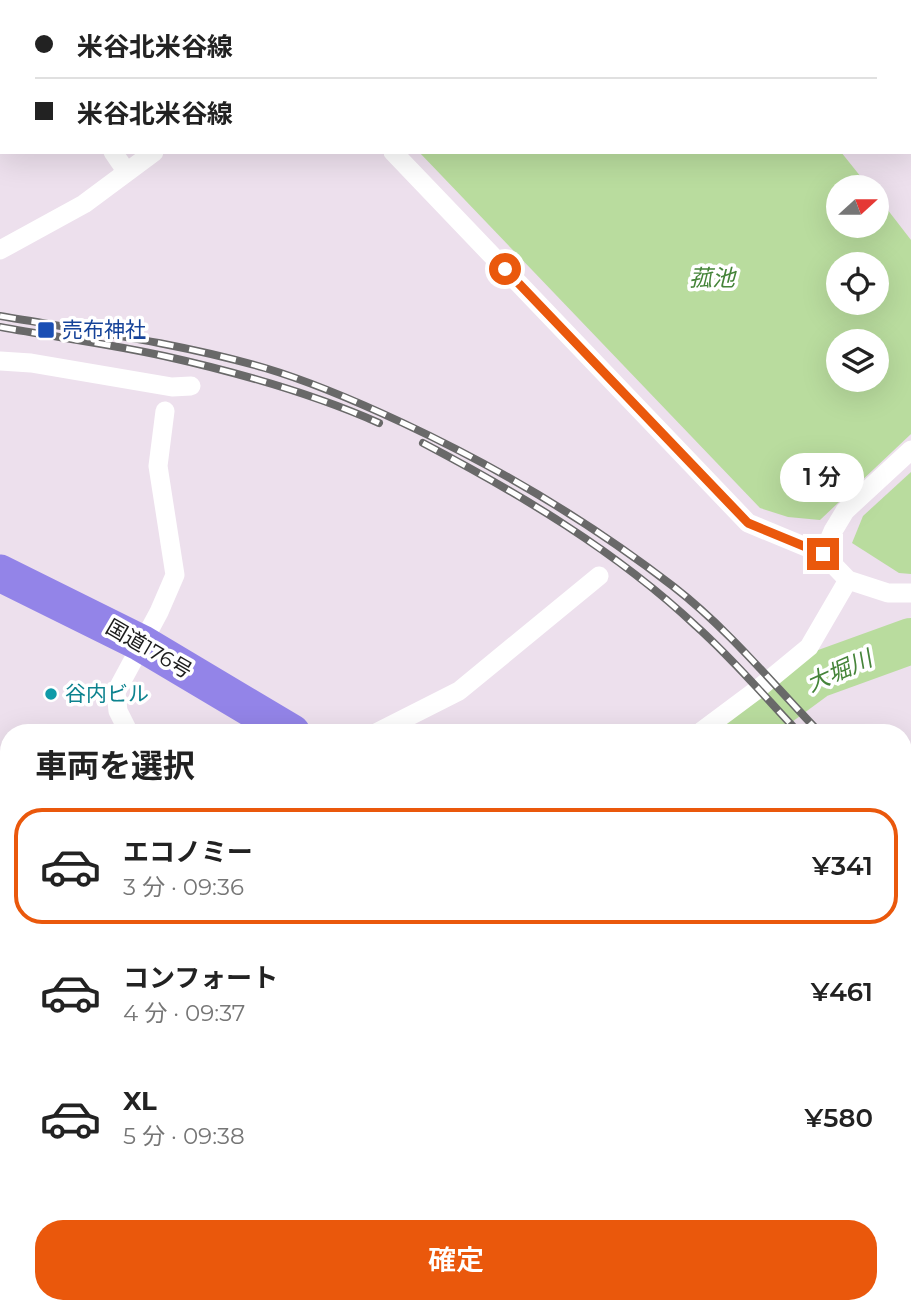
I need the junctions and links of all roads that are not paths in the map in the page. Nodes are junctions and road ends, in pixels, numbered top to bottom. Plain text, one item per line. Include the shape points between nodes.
1 (114, 154) edge
2 (151, 154) edge
3 (395, 154) edge
4 (126, 171) junction
5 (0, 250) edge
6 (0, 361) edge
7 (191, 386) dead end
8 (165, 411) dead end
9 (911, 450) edge
10 (823, 554) junction
11 (0, 573) edge
12 (599, 576) dead end
13 (848, 580) junction
14 (911, 593) edge
15 (141, 643) junction
16 (124, 724) edge
17 (277, 724) edge
18 (394, 724) edge
19 (712, 724) edge

1 - 4 street
2 - 4 street
3 - 10 street via 748,523
4 - 5 street via 85,204
6 - 7 street
8 - 15 street via 158,466 175,575
9 - 10 street via 845,511
10 - 13 street
11 - 15 highway, 国道176号
12 - 18 street via 459,691
13 - 14 street via 888,593
13 - 19 street via 810,647
15 - 16 street via 116,692
15 - 17 highway, 国道176号

